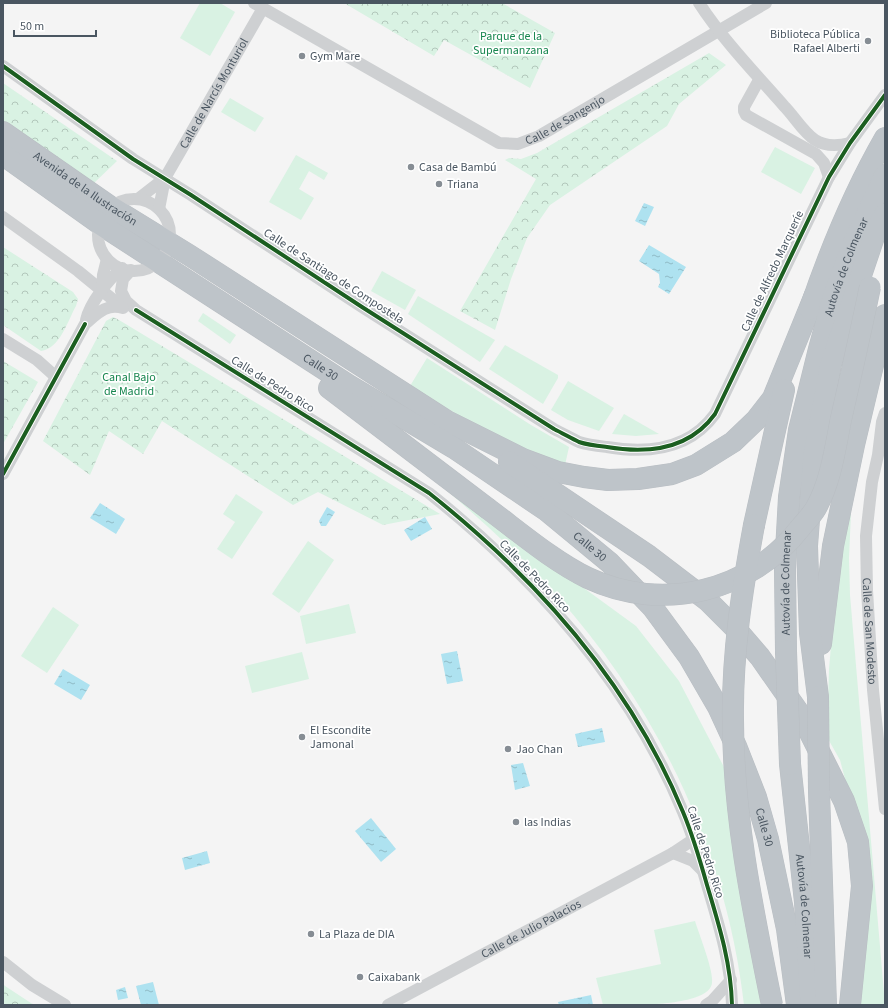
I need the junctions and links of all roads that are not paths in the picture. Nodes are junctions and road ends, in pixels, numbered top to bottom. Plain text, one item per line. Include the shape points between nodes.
1 (699, 3) edge
2 (766, 3) edge
3 (258, 5) edge
4 (719, 30) junction
5 (3, 66) edge
6 (759, 80) junction
7 (885, 95) edge
8 (3, 132) edge
9 (812, 137) junction
10 (885, 138) edge
11 (850, 143) junction
12 (808, 149) junction
13 (3, 155) edge
14 (885, 175) edge
15 (829, 177) junction
16 (164, 178) junction
17 (138, 199) junction
18 (159, 209) junction
19 (885, 214) edge
20 (106, 216) junction
21 (3, 217) edge
22 (169, 243) junction
23 (885, 244) edge
24 (107, 259) junction
25 (159, 261) junction
26 (126, 269) junction
27 (186, 279) junction
28 (102, 290) junction
29 (815, 295) junction
30 (123, 308) junction
31 (136, 310) junction
32 (885, 315) edge
33 (85, 324) junction
34 (885, 335) edge
35 (3, 339) edge
36 (875, 364) junction
37 (56, 377) junction
38 (350, 386) junction
39 (885, 412) edge
40 (447, 421) junction
41 (885, 440) edge
42 (673, 445) joint
43 (878, 455) junction
44 (3, 474) edge
45 (785, 569) junction
46 (818, 697) junction
47 (883, 751) edge
48 (885, 809) edge
49 (694, 839) junction
50 (673, 853) junction
51 (703, 871) junction
52 (3, 962) edge
53 (731, 980) junction
54 (851, 1004) edge
55 (64, 1005) edge
56 (388, 1005) edge
57 (706, 1005) edge
58 (732, 1005) edge
59 (772, 1005) edge
60 (790, 1005) edge
61 (797, 1005) edge
62 (811, 1005) edge
63 (826, 1005) edge

1 - 4 street
2 - 4 street, Calle de Sangenjo
3 - 4 street, Calle de Sangenjo via 499,143 518,144 533,140
3 - 16 street, Calle de Narcís Monturiol
4 - 6 street
5 - 16 street, Calle de Santiago de Compostela via 133,159
6 - 9 street
6 - 12 street via 744,107 746,115
7 - 11 street, Calle de Alfredo Marqueríe
8 - 20 highway, Avenida de la Ilustración
9 - 11 street via 830,145
9 - 12 street
10 - 29 highway via 866,170
11 - 15 street, Calle de Alfredo Marqueríe
12 - 15 street via 824,162
13 - 20 highway, Avenida de la Ilustración
14 - 45 highway, Autovía de Colmenar via 853,244 833,298 819,349 794,460
15 - 42 street, Calle de Alfredo Marqueríe via 715,414 707,426 695,435
16 - 17 street, Calle de Narcís Monturiol
16 - 18 street, Calle de Narcís Monturiol
16 - 42 street, Calle de Santiago de Compostela via 554,429 580,442 630,451
17 - 18 street
17 - 20 street via 121,202
18 - 22 street via 170,231
19 - 46 highway, Autovía de Colmenar via 876,231 830,364 814,454 807,546 810,633
20 - 22 highway, Avenida de la Ilustración
20 - 24 street via 100,242
20 - 25 highway, Avenida de la Ilustración
21 - 28 street, Calle de Pedro Rico
22 - 25 street
22 - 40 highway, Avenida de la Ilustración
23 - 27 highway, bridge via 870,287 829,477 816,508 792,538 763,565 734,581 675,594 628,592 588,578 542,549 359,410 213,307
24 - 26 street
24 - 28 street
25 - 26 street via 150,268
25 - 27 highway, Calle 30
26 - 28 street via 112,276
26 - 31 street, Calle de Pedro Rico via 121,291 126,301
27 - 38 highway, Calle 30
28 - 30 street, Calle de Pedro Rico
28 - 33 street
29 - 40 highway via 772,398 756,420 733,442 696,465 672,474 608,480 558,472 523,459
29 - 45 highway via 786,428 782,509
29 - 59 highway, bridge via 783,391 754,525 740,603 734,675 736,796 758,937
30 - 31 street, Calle de Pedro Rico
30 - 33 street via 115,305 107,307
31 - 49 street, Calle de Pedro Rico via 429,493 469,525 514,567 580,640 625,702 664,768
32 - 36 highway
33 - 37 street
34 - 36 highway
35 - 37 street via 37,360
36 - 46 highway via 854,445 833,546 821,635
37 - 44 street
38 - 60 highway via 539,518 598,568 642,613 681,663 709,711 736,774 754,829 781,933
38 - 61 highway, Calle 30 via 454,448 547,511 610,563 653,608 689,657 727,725 763,818 788,929
39 - 43 street, Calle de San Modesto
40 - 54 highway, Calle 30 via 649,556 708,601 735,628 781,686 802,717 831,772 858,842 862,886
41 - 43 street, Calle de San Modesto
43 - 47 street, Calle de San Modesto via 866,536 873,690
45 - 62 highway, Autovía de Colmenar, bridge via 790,764 805,902
46 - 63 highway, Autovía de Colmenar, bridge
47 - 48 street, Calle de San Modesto
49 - 50 street, Calle de Julio Palacios
49 - 51 street, Calle de Pedro Rico
50 - 51 street via 693,861
50 - 56 street, Calle de Julio Palacios
51 - 53 street, Calle de Pedro Rico via 722,934
52 - 55 street via 32,985
53 - 57 street
53 - 58 street, Calle de Pedro Rico

